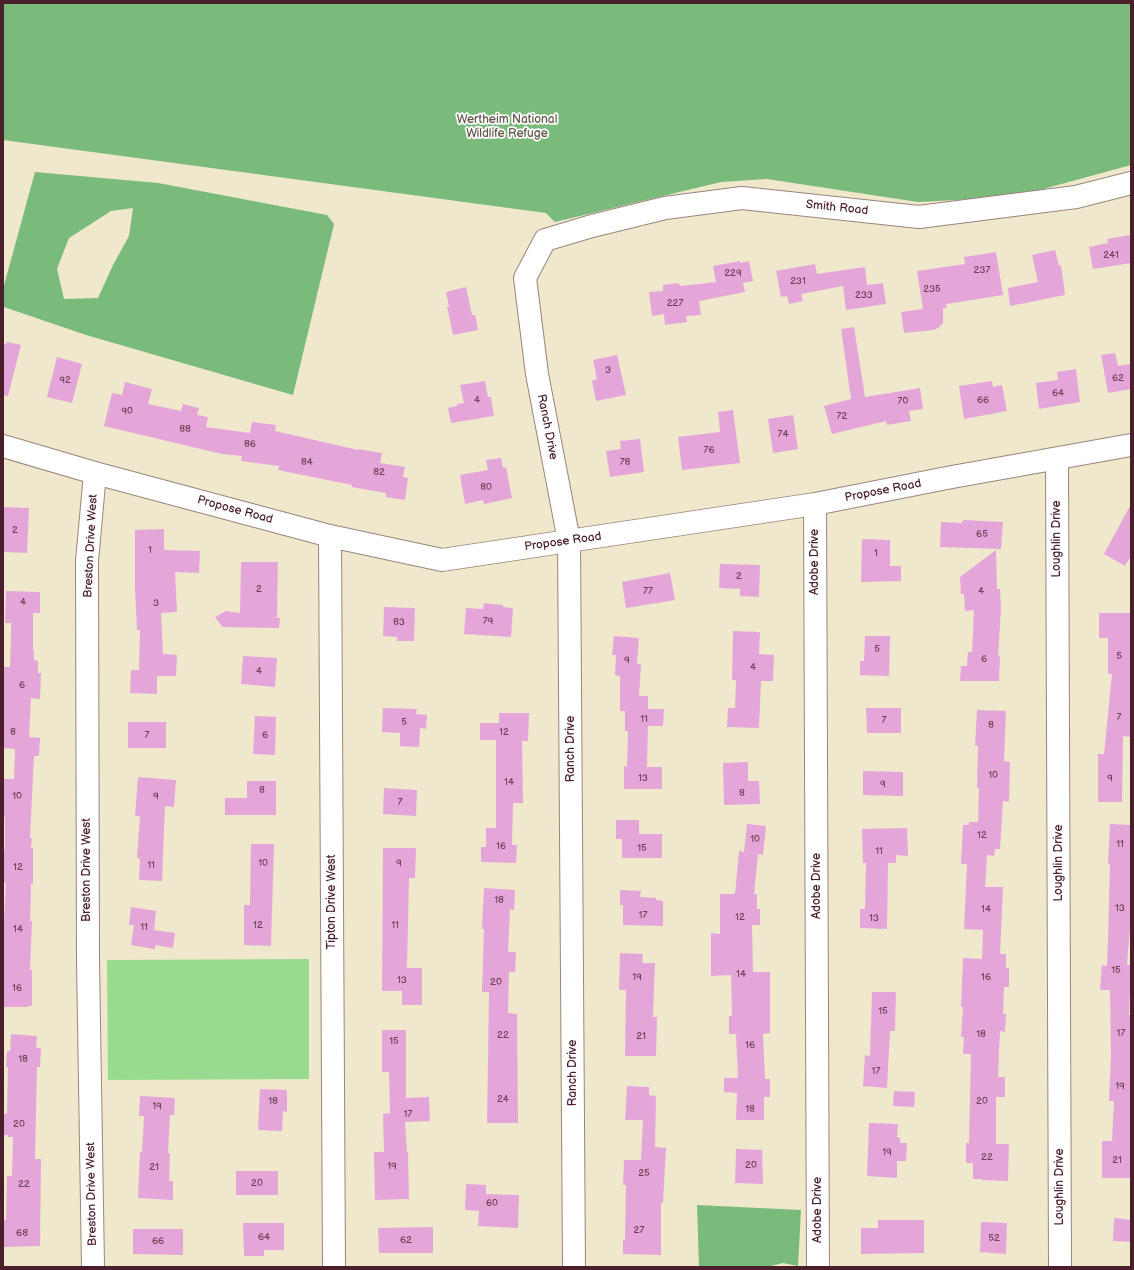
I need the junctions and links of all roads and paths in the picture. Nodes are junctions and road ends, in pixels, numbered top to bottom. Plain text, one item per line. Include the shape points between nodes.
1 (1131, 182) edge
2 (546, 240) joint
3 (1131, 445) edge
4 (3, 446) edge
5 (1057, 459) junction
6 (95, 473) junction
7 (815, 504) junction
8 (330, 536) junction
9 (569, 541) junction
10 (93, 1267) edge
11 (334, 1267) edge
12 (574, 1267) edge
13 (818, 1267) edge
14 (1060, 1267) edge

1 - 2 street, Smith Road via 1076,197 920,217 742,198 665,208
2 - 9 street, Ranch Drive via 525,278 537,374
3 - 5 street, Propose Road
4 - 6 street, Propose Road
5 - 7 street, Propose Road
5 - 14 street, Loughlin Drive
6 - 8 street, Propose Road
6 - 10 street, Breston Drive West via 87,561 88,961
7 - 9 street, Propose Road
7 - 13 street, Adobe Drive
8 - 9 street, Propose Road via 442,560
8 - 11 street, Tipton Drive West
9 - 12 street, Ranch Drive

